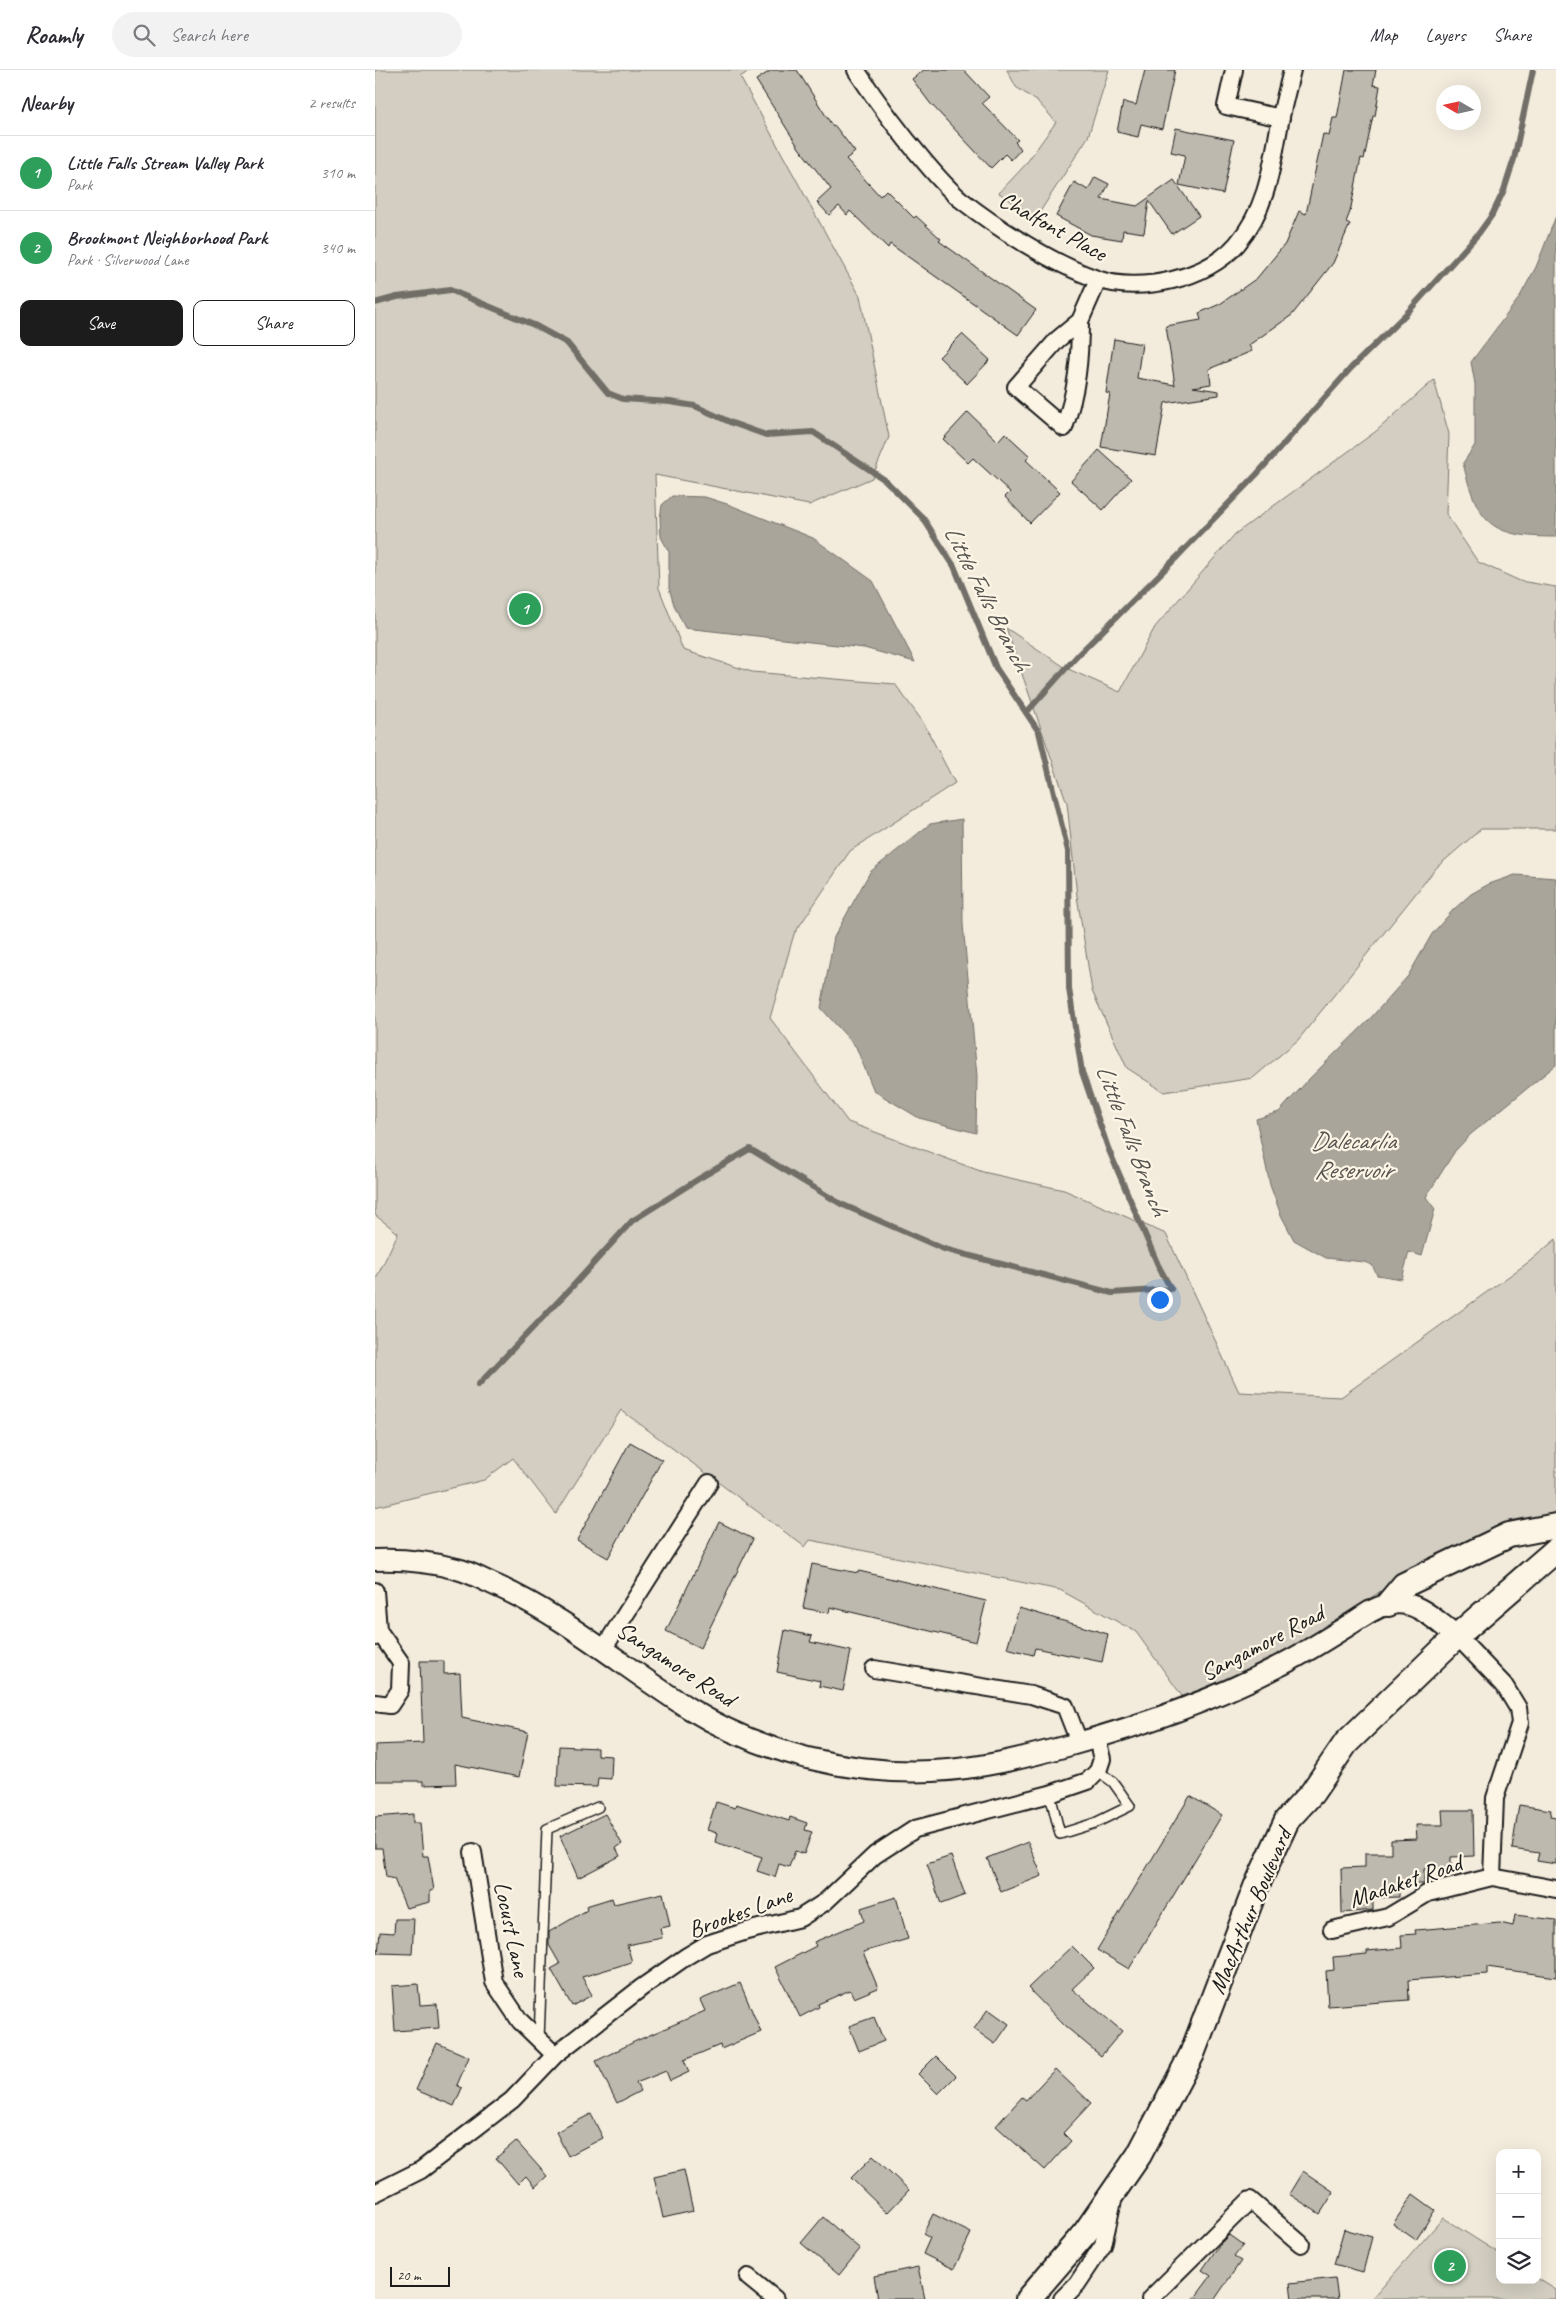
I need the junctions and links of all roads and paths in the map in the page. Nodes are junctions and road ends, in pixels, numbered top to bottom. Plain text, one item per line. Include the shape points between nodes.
1 (856, 70) edge
2 (1234, 70) edge
3 (1292, 70) edge
4 (1281, 118) junction
5 (1098, 280) junction
6 (1080, 321) junction
7 (709, 1483) dead end
8 (1556, 1526) edge
9 (1556, 1550) edge
10 (375, 1560) edge
11 (375, 1591) edge
12 (1388, 1604) junction
13 (376, 1633) edge
14 (1457, 1636) junction
15 (604, 1648) junction
16 (874, 1669) dead end
17 (375, 1703) edge
18 (1088, 1741) junction
19 (1098, 1771) junction
20 (1050, 1794) junction
21 (598, 1807) dead end
22 (473, 1852) dead end
23 (1493, 1877) junction
24 (1556, 1889) edge
25 (1333, 1930) dead end
26 (539, 2039) junction
27 (555, 2055) junction
28 (1115, 2188) junction
29 (375, 2193) edge
30 (1301, 2244) dead end
31 (748, 2277) dead end
32 (775, 2299) edge
33 (1028, 2299) edge
34 (1062, 2299) edge
35 (1150, 2299) edge

1 - 5 street, Chalfont Place via 881,109 960,198 1020,239
2 - 4 street via 1226,106
3 - 4 street, Chalfont Place
4 - 5 street, Chalfont Place via 1269,184 1260,208 1236,246 1203,270 1170,282 1124,284
5 - 6 street
6 - 6 street via 1080,363 1074,399 1064,428 1017,387 1057,340
7 - 15 street
8 - 12 main road via 1509,1535 1404,1585
9 - 14 main road, MacArthur Boulevard
10 - 15 street, Sangamore Road via 399,1560 459,1569 531,1600
11 - 13 street
12 - 14 street, Sangamore Road via 1404,1602 1417,1607
12 - 18 street, Sangamore Road via 1298,1657 1223,1694
13 - 17 street via 401,1663 400,1690 390,1705
14 - 23 street, Madaket Road via 1504,1685 1518,1708 1520,1724 1495,1798
14 - 28 main road, MacArthur Boulevard via 1346,1744 1312,1793 1287,1820 1256,1887 1192,2054 1139,2155
15 - 18 street, Sangamore Road via 691,1710 769,1746 832,1764 897,1772 952,1770 997,1764
16 - 18 street via 1031,1695 1065,1706
18 - 19 street via 1102,1759
19 - 20 street, Brookes Lane via 1088,1781
19 - 20 lane via 1113,1782 1131,1806 1095,1824 1060,1834
20 - 27 street, Brookes Lane via 915,1829 875,1854 825,1902 800,1918 707,1944 641,1988
21 - 26 lane via 547,1829
22 - 26 street, Locust Lane via 494,1982 520,2021
23 - 24 street, Madaket Road
23 - 25 street, Madaket Road via 1428,1893 1388,1917
26 - 27 street, Locust Lane
27 - 29 street, Brookes Lane via 505,2106 421,2170
28 - 33 main road, MacArthur Boulevard via 1085,2232
28 - 34 street via 1103,2245 1077,2284
30 - 35 street via 1250,2200
31 - 32 street

